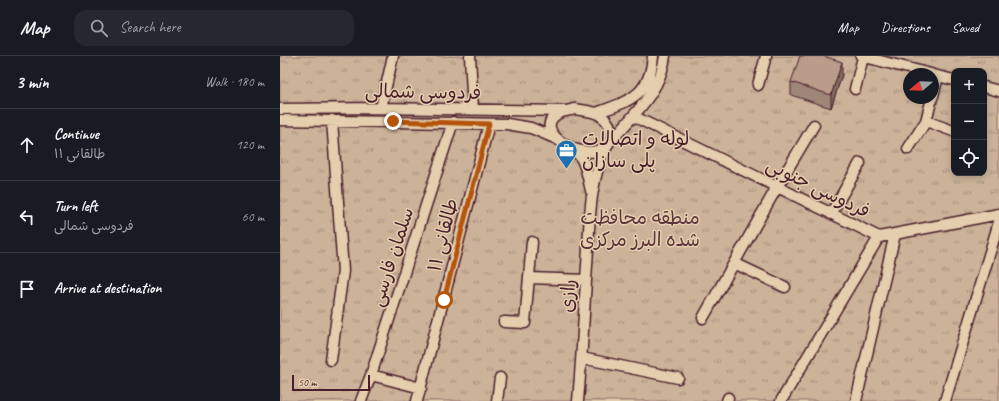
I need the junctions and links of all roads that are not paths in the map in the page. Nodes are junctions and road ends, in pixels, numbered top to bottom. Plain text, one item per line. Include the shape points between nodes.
1 (393, 56) edge
2 (470, 56) edge
3 (653, 56) edge
4 (665, 56) edge
5 (766, 56) edge
6 (862, 56) edge
7 (907, 68) edge
8 (939, 76) edge
9 (951, 79) edge
10 (758, 85) dead end
11 (987, 88) edge
12 (855, 89) dead end
13 (999, 91) edge
14 (931, 104) edge
15 (280, 108) edge
16 (381, 108) junction
17 (473, 110) junction
18 (565, 111) junction
19 (596, 113) junction
20 (633, 116) junction
21 (280, 120) edge
22 (332, 120) junction
23 (926, 121) junction
24 (453, 122) junction
25 (489, 124) junction
26 (814, 125) dead end
27 (951, 130) edge
28 (560, 142) junction
29 (609, 143) junction
30 (908, 149) dead end
31 (860, 163) dead end
32 (777, 187) junction
33 (592, 192) junction
34 (831, 214) junction
35 (999, 214) edge
36 (999, 222) edge
37 (895, 234) junction
38 (879, 237) junction
39 (532, 242) dead end
40 (734, 263) junction
41 (529, 278) junction
42 (586, 280) junction
43 (785, 287) dead end
44 (703, 318) dead end
45 (504, 322) dead end
46 (582, 358) junction
47 (331, 360) dead end
48 (371, 375) junction
49 (500, 378) dead end
50 (678, 378) dead end
51 (421, 388) junction
52 (361, 401) edge
53 (417, 401) edge
54 (497, 401) edge
55 (578, 401) edge
56 (781, 401) edge
57 (856, 401) edge
58 (945, 401) edge

1 - 16 street
2 - 17 street
3 - 19 street via 652,71 638,95
4 - 20 street via 664,68 656,85
5 - 10 street
6 - 7 street
6 - 12 street
8 - 9 street
11 - 13 street
14 - 23 street
15 - 16 street, فردوسی شمالی
16 - 17 street, فردوسی شمالی
17 - 18 street, فردوسی شمالی
18 - 19 street via 574,109
18 - 28 street via 557,114 550,125
19 - 29 street via 608,123 611,130
20 - 29 street
20 - 32 street, فردوسی جنوبی
21 - 22 street, فردوسی شمالی
22 - 24 street, فردوسی شمالی
22 - 47 street via 343,272
23 - 27 street
23 - 30 street
24 - 25 street, فردوسی شمالی
24 - 48 street, سلمان فارسی
25 - 28 street, فردوسی شمالی via 531,128
25 - 51 street, طالقانی ۱۱
26 - 32 street
28 - 29 street via 582,152 599,150
28 - 33 street via 577,152
29 - 33 street
31 - 34 street
32 - 34 street, فردوسی جنوبی
32 - 40 street
33 - 42 street, رازی
34 - 38 street, فردوسی جنوبی
35 - 37 street, فردوسی جنوبی
36 - 58 street
37 - 38 street, فردوسی جنوبی
37 - 57 street
38 - 56 street
39 - 41 street
40 - 43 street
40 - 44 street
41 - 42 street
41 - 45 street via 525,323
42 - 46 street, رازی
46 - 50 street
46 - 55 street, رازی
48 - 51 street
48 - 52 street, سلمان فارسی
49 - 54 street
51 - 53 street, طالقانی ۱۱

